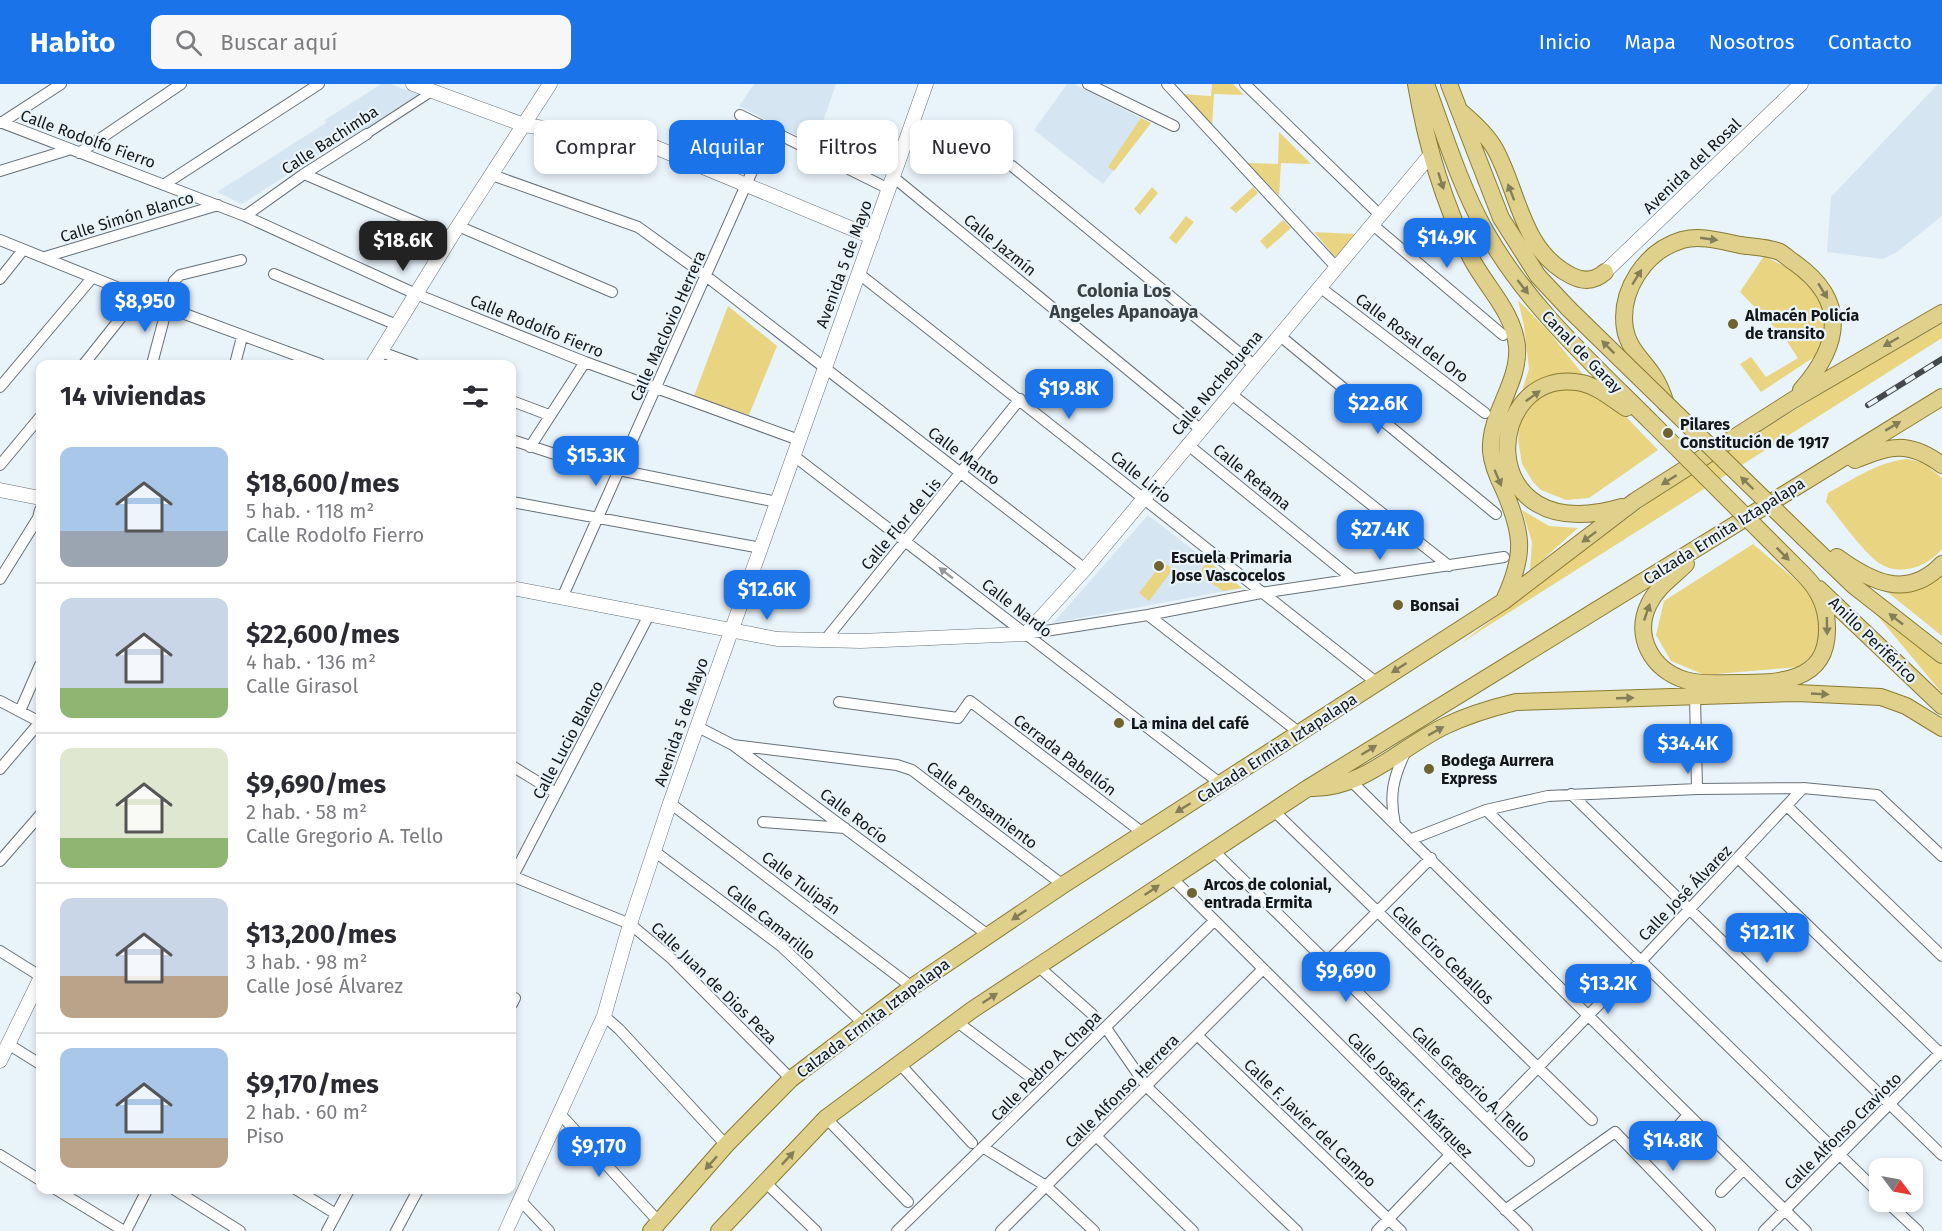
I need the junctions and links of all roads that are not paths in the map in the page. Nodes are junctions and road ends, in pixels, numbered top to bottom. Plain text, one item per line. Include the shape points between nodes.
1 (61, 84) edge
2 (181, 84) edge
3 (319, 84) edge
4 (413, 84) edge
5 (550, 84) edge
6 (926, 84) edge
7 (1088, 84) edge
8 (1167, 84) edge
9 (1245, 84) edge
10 (1416, 84) edge
11 (1426, 84) edge
12 (1449, 84) edge
13 (1801, 84) edge
14 (432, 91) junction
15 (1458, 109) junction
16 (740, 115) dead end
17 (750, 120) edge
18 (0, 122) edge
19 (524, 125) junction
20 (1174, 126) dead end
21 (367, 134) joint
22 (785, 137) edge
23 (74, 151) junction
24 (1432, 153) junction
25 (1013, 167) edge
26 (0, 171) edge
27 (304, 174) junction
28 (750, 174) edge
29 (492, 175) junction
30 (890, 182) junction
31 (165, 184) junction
32 (745, 185) junction
33 (218, 205) junction
34 (245, 216) junction
35 (1377, 220) junction
36 (454, 232) junction
37 (872, 237) junction
38 (0, 240) edge
39 (23, 250) junction
40 (45, 257) junction
41 (241, 260) dead end
42 (1338, 268) junction
43 (1605, 272) joint
44 (858, 273) junction
45 (274, 274) dead end
46 (706, 276) junction
47 (92, 278) junction
48 (0, 279) edge
49 (1321, 288) junction
50 (612, 292) dead end
51 (417, 294) junction
52 (138, 296) junction
53 (166, 307) junction
54 (1942, 313) edge
55 (397, 325) junction
56 (1279, 335) junction
57 (1503, 335) dead end
58 (242, 337) junction
59 (377, 358) edge
60 (87, 360) edge
61 (153, 360) edge
62 (236, 360) edge
63 (308, 360) edge
64 (585, 362) junction
65 (1254, 365) junction
66 (824, 369) junction
67 (0, 387) edge
68 (657, 388) junction
69 (1230, 393) junction
70 (1942, 397) edge
71 (1020, 399) junction
72 (1793, 400) junction
73 (516, 403) edge
74 (1666, 405) junction
75 (1485, 413) dead end
76 (549, 415) junction
77 (36, 422) edge
78 (1653, 424) junction
79 (1200, 429) junction
80 (800, 440) junction
81 (516, 442) edge
82 (1187, 444) junction
83 (530, 447) junction
84 (794, 456) junction
85 (2, 460) edge
86 (1942, 465) edge
87 (1825, 468) junction
88 (619, 471) junction
89 (963, 472) junction
90 (0, 490) edge
91 (36, 497) edge
92 (1143, 497) junction
93 (1635, 501) junction
94 (777, 502) junction
95 (516, 503) edge
96 (1496, 514) dead end
97 (598, 519) junction
98 (36, 523) edge
99 (1805, 539) junction
100 (906, 541) junction
101 (1700, 547) junction
102 (761, 548) junction
103 (1504, 558) dead end
104 (1942, 564) edge
105 (1449, 566) junction
106 (1085, 569) junction
107 (1804, 574) junction
108 (0, 579) edge
109 (1353, 579) junction
110 (516, 589) edge
111 (1261, 593) junction
112 (562, 598) junction
113 (1504, 601) junction
114 (649, 615) junction
115 (1148, 615) junction
116 (730, 631) junction
117 (1026, 634) junction
118 (826, 639) junction
119 (1942, 655) edge
120 (36, 674) edge
121 (1377, 682) junction
122 (1695, 696) junction
123 (0, 701) edge
124 (839, 702) dead end
125 (1938, 702) edge
126 (20, 711) junction
127 (36, 720) edge
128 (36, 727) edge
129 (698, 727) junction
130 (1942, 728) edge
131 (1300, 734) junction
132 (733, 745) junction
133 (1406, 749) junction
134 (516, 768) edge
135 (0, 769) edge
136 (1345, 775) junction
137 (1221, 784) junction
138 (1803, 788) junction
139 (1697, 789) junction
140 (556, 793) junction
141 (1571, 794) junction
142 (670, 802) junction
143 (1787, 806) junction
144 (1274, 810) junction
145 (1486, 810) junction
146 (36, 819) edge
147 (763, 822) dead end
148 (1395, 824) junction
149 (845, 828) junction
150 (1143, 833) junction
151 (1412, 839) junction
152 (1213, 850) junction
153 (654, 851) junction
154 (1942, 856) edge
155 (1431, 858) junction
156 (1739, 859) junction
157 (0, 861) edge
158 (516, 869) edge
159 (1172, 877) junction
160 (516, 879) edge
161 (1063, 885) junction
162 (1690, 910) junction
163 (1378, 912) junction
164 (1214, 921) junction
165 (630, 924) junction
166 (988, 935) junction
167 (0, 951) edge
168 (1942, 956) edge
169 (1642, 960) junction
170 (1326, 963) junction
171 (1039, 967) junction
172 (1262, 970) junction
173 (36, 974) edge
174 (36, 985) edge
175 (912, 987) junction
176 (1092, 1014) dead end
177 (1589, 1015) junction
178 (604, 1016) junction
179 (956, 1021) junction
180 (863, 1023) junction
181 (1106, 1028) junction
182 (1198, 1036) junction
183 (8, 1044) junction
184 (1941, 1053) edge
185 (0, 1061) edge
186 (36, 1062) edge
187 (898, 1062) junction
188 (1537, 1068) junction
189 (791, 1079) junction
190 (1034, 1079) dead end
191 (1147, 1087) junction
192 (1890, 1105) junction
193 (561, 1115) junction
194 (1687, 1116) junction
195 (826, 1118) junction
196 (1487, 1120) junction
197 (1592, 1120) dead end
198 (1096, 1137) junction
199 (1665, 1141) dead end
200 (972, 1143) dead end
201 (726, 1145) junction
202 (984, 1148) junction
203 (0, 1155) edge
204 (1450, 1155) junction
205 (1942, 1155) edge
206 (1840, 1157) junction
207 (1529, 1161) dead end
208 (1743, 1170) junction
209 (36, 1178) edge
210 (765, 1182) junction
211 (1869, 1184) edge
212 (1046, 1186) junction
213 (1720, 1192) dead end
214 (64, 1194) edge
215 (145, 1194) edge
216 (181, 1194) edge
217 (304, 1194) edge
218 (347, 1194) edge
219 (416, 1194) edge
220 (521, 1201) junction
221 (908, 1202) dead end
222 (1505, 1210) junction
223 (1785, 1210) junction
224 (1898, 1212) edge
225 (336, 1214) junction
226 (1388, 1219) junction
227 (655, 1226) edge
228 (125, 1231) edge
229 (240, 1231) edge
230 (327, 1231) edge
231 (396, 1231) edge
232 (506, 1231) edge
233 (549, 1231) edge
234 (719, 1231) edge
235 (816, 1231) edge
236 (897, 1231) edge
237 (1001, 1231) edge
238 (1094, 1231) edge
239 (1193, 1231) edge
240 (1297, 1231) edge
241 (1377, 1231) edge
242 (1401, 1231) edge
243 (1527, 1231) edge
244 (1710, 1231) edge
245 (1764, 1231) edge
246 (1806, 1231) edge
247 (1918, 1231) edge

1 - 18 street
2 - 23 street
3 - 31 street
4 - 14 street
5 - 19 street
6 - 30 street, Avenida 5 de Mayo
7 - 20 street
8 - 42 street
9 - 35 street
10 - 24 main road
11 -> 78 main road, Canal de Garay via 1485,230 1516,277 1556,325
12 - 15 main road, Canal de Garay
13 - 43 street, Avenida del Rosal
14 - 19 street
14 - 21 street, Calle Bachimba
43 -> 15 main road via 1597,278 1581,280 1549,259 1518,210 1495,150
74 -> 15 main road, Canal de Garay, bridge via 1538,276 1501,218
16 - 17 street, Calle Jazmín
18 - 23 street, Calle Rodolfo Fierro
19 - 29 street
19 - 32 street via 645,143
21 - 27 street, Calle Bachimba
22 - 30 street, Calle Jazmín
23 - 26 street
23 - 31 street, Calle Rodolfo Fierro
24 - 35 street, Calle Nochebuena
24 -> 113 main road via 1456,226 1472,260 1509,316 1517,347 1510,386 1495,421 1491,451 1521,539 1518,566
25 - 65 street
27 - 34 street, Calle Bachimba
27 - 36 street
28 - 32 street, Calle Maclovio Herrera
29 - 36 street
29 - 46 street, Calle Manto via 638,227
30 - 37 street, Avenida 5 de Mayo
30 - 79 street, Calle Jazmín
31 - 33 street, Calle Rodolfo Fierro
32 - 37 street
32 - 46 street, Calle Maclovio Herrera
33 - 34 street, Calle Rodolfo Fierro
33 - 40 street, Calle Simón Blanco
34 - 51 street, Calle Rodolfo Fierro
35 - 42 street, Calle Nochebuena
35 - 57 street
36 - 50 street
36 - 51 street
37 - 44 street, Avenida 5 de Mayo
38 - 39 street
39 - 40 street
39 - 48 street
40 - 47 street
41 - 53 street via 180,275 174,281
42 - 49 street, Calle Nochebuena
44 - 66 street, Avenida 5 de Mayo
44 - 71 street, Calle Lirio
45 - 55 street
46 - 66 street, Calle Manto
46 - 68 street, Calle Maclovio Herrera
47 - 52 street
47 - 67 street
49 - 56 street, Calle Nochebuena
49 - 75 street, Calle Rosal del Oro
51 - 55 street
51 - 64 street, Calle Rodolfo Fierro
52 - 53 street
52 - 60 street
53 - 58 street
53 - 61 street
54 -> 72 main road, Calzada Ermita Iztapalapa
55 - 59 street
56 - 65 street, Calle Nochebuena
56 - 96 street
58 - 62 street
58 - 63 street
64 - 68 street, Calle Rodolfo Fierro
64 - 76 street
65 - 69 street, Calle Nochebuena
66 - 80 street, Avenida 5 de Mayo
66 - 89 street, Calle Manto
68 - 80 street, Calle Rodolfo Fierro
68 - 88 street, Calle Maclovio Herrera
69 - 79 street, Calle Nochebuena
69 - 105 street
87 -> 70 main road, Calzada Ermita Iztapalapa
71 - 89 street, Calle Flor de Lis
71 - 92 street, Calle Lirio
74 -> 72 main road via 1659,385 1630,345 1625,330 1629,291 1639,272 1655,255 1681,241 1707,238 1780,252 1813,277 1829,302 1831,334 1818,368
72 -> 93 main road, Calzada Ermita Iztapalapa
73 - 76 street
99 -> 74 main road, Canal de Garay, bridge
76 - 83 street
77 - 85 street
93 -> 78 main road via 1583,514 1546,509 1517,485 1508,464 1506,445 1512,421 1522,405 1537,392 1565,382 1598,389
78 -> 107 main road, Canal de Garay, bridge
79 - 82 street, Calle Nochebuena
80 - 84 street, Avenida 5 de Mayo
81 - 83 street
82 - 92 street, Calle Nochebuena
82 - 109 street, Calle Retama
83 - 88 street
84 - 94 street, Avenida 5 de Mayo
84 - 100 street, Calle Nardo
86 - 87 main road via 1917,451 1892,447
87 - 101 main road, Calzada Ermita Iztapalapa
88 - 94 street
88 - 97 street, Calle Maclovio Herrera
89 - 100 street, Calle Flor de Lis
89 - 106 street, Calle Manto
90 - 91 street
92 - 106 street, Calle Nochebuena
92 - 111 street, Calle Lirio
93 -> 113 main road, Calzada Ermita Iztapalapa
94 - 102 street, Avenida 5 de Mayo
95 - 97 street
97 - 102 street
97 - 112 street, Calle Maclovio Herrera
98 - 108 street
99 - 104 main road via 1863,576 1882,583 1918,580
119 -> 99 main road, Anillo Periférico via 1854,586
117 -> 100 street, Calle Nardo
100 - 118 street, Calle Flor de Lis
107 -> 101 main road via 1824,605 1827,633 1819,657 1799,677 1777,683 1679,678 1659,665 1644,641 1642,626 1659,589
136 -> 101 main road, Calzada Ermita Iztapalapa
102 - 116 street, Avenida 5 de Mayo
103 - 105 street
105 - 109 street
106 - 117 street, Calle Nochebuena
107 - 125 main road, Anillo Periférico
109 - 111 street
110 - 112 street
111 - 115 street
111 - 121 street, Calle Lirio
112 - 114 street
113 -> 121 main road, Calzada Ermita Iztapalapa
114 - 116 street
114 - 140 street, Calle Lucio Blanco
115 - 117 street
115 - 131 street
116 - 118 street via 777,639
116 - 129 street, Avenida 5 de Mayo
117 - 118 street
117 - 137 street, Calle Nardo
120 - 126 street
121 - 131 main road, Calzada Ermita Iztapalapa
122 -> 130 main road via 1797,693 1881,697 1906,706
133 -> 122 main road via 1444,726 1516,702
122 - 139 street
123 - 126 street
124 - 150 street, Cerrada Pabellón via 958,718 970,701
126 - 127 street
128 - 135 street
129 - 132 street, Calle Rocío
129 - 142 street, Avenida 5 de Mayo
131 - 137 main road, Calzada Ermita Iztapalapa
132 - 149 street, Calle Rocío
132 - 161 street, Calle Pensamiento via 912,770
133 - 136 main road
133 - 148 street via 1391,792
134 - 140 street
136 - 144 main road via 1323,788 1308,788
136 - 148 street
137 -> 150 main road, Calzada Ermita Iztapalapa
138 - 139 street
138 - 143 street, Calle José Álvarez
138 - 154 street via 1877,795
139 - 141 street
140 - 158 street, Calle Lucio Blanco
141 - 145 street
141 - 162 street
142 - 153 street, Avenida 5 de Mayo
142 - 175 street, Calle Tulipán
143 - 156 street, Calle José Álvarez
143 - 168 street
144 - 152 main road
144 - 163 street, Calle Ciro Ceballos
145 - 151 street
145 - 169 street
146 - 157 street
147 - 149 street
148 - 151 street
149 - 166 street, Calle Rocío
150 - 161 main road, Calzada Ermita Iztapalapa
151 - 155 street
152 - 159 main road
152 - 170 street, Calle Gregorio A. Tello
153 - 165 street, Avenida 5 de Mayo
153 - 180 street, Calle Camarillo via 781,946
155 - 163 street
155 - 177 street
156 - 162 street, Calle José Álvarez
156 - 184 street
159 - 164 street, Calle Josafat F. Márquez
171 -> 159 main road
160 - 165 street, Calle Juan de Dios Peza
161 -> 166 main road, Calzada Ermita Iztapalapa
162 - 169 street, Calle José Álvarez
162 - 192 street
163 - 170 street
163 - 188 street, Calle Ciro Ceballos
164 - 172 street, Calle Josafat F. Márquez
164 - 181 street, Calle Pedro A. Chapa
165 - 178 street, Avenida 5 de Mayo
165 - 189 street, Calle Juan de Dios Peza via 672,959
166 - 175 main road, Calzada Ermita Iztapalapa
167 - 173 street
169 - 177 street, Calle José Álvarez
169 - 206 street
170 - 196 street, Calle Gregorio A. Tello
171 - 176 street
179 -> 171 main road
172 - 182 street, Calle Alfonso Herrera
172 - 204 street, Calle Josafat F. Márquez
174 - 183 street
175 - 180 main road, Calzada Ermita Iztapalapa
177 - 188 street, Calle José Álvarez
177 - 194 street
178 - 193 street, Avenida 5 de Mayo
178 - 201 street
179 - 187 main road
179 - 190 street
180 - 189 main road, Calzada Ermita Iztapalapa
181 - 191 street
181 - 202 street, Calle Pedro A. Chapa
182 - 191 street, Calle Alfonso Herrera
182 - 226 street, Calle F. Javier del Campo
183 - 185 street
183 - 186 street
184 - 192 street, Calle Alfonso Cravioto
187 - 195 main road
187 - 200 street
188 - 196 street, Calle José Álvarez
188 - 197 street, Calle Ciro Ceballos
189 - 201 main road, Calzada Ermita Iztapalapa
191 - 198 street, Calle Alfonso Herrera
191 - 240 street
192 - 205 street
192 - 206 street, Calle Alfonso Cravioto
193 - 220 street, Avenida 5 de Mayo
193 - 227 street
194 - 199 street
194 - 208 street
210 -> 195 main road
195 - 221 street
196 - 207 street, Calle Gregorio A. Tello
198 - 212 street, Calle Alfonso Herrera
198 - 239 street
201 -> 227 main road, Calzada Ermita Iztapalapa
202 - 212 street
202 - 236 street, Calle Pedro A. Chapa
203 - 209 street
204 - 222 street, Calle Josafat F. Márquez
204 - 226 street
206 - 211 street
206 - 223 street, Calle Alfonso Cravioto
208 - 213 street
208 - 223 street
210 - 234 main road
210 - 235 street
212 - 237 street, Calle Alfonso Herrera
212 - 238 street
214 - 228 street
215 - 228 street
216 - 229 street
217 - 225 street
218 - 225 street
219 - 231 street
220 - 232 street, Avenida 5 de Mayo
220 - 233 street
222 - 243 street, Calle Josafat F. Márquez
222 - 244 street via 1615,1132
223 - 245 street, Calle Alfonso Cravioto
223 - 246 street
224 - 247 street
225 - 230 street
226 - 241 street
226 - 242 street, Calle F. Javier del Campo

